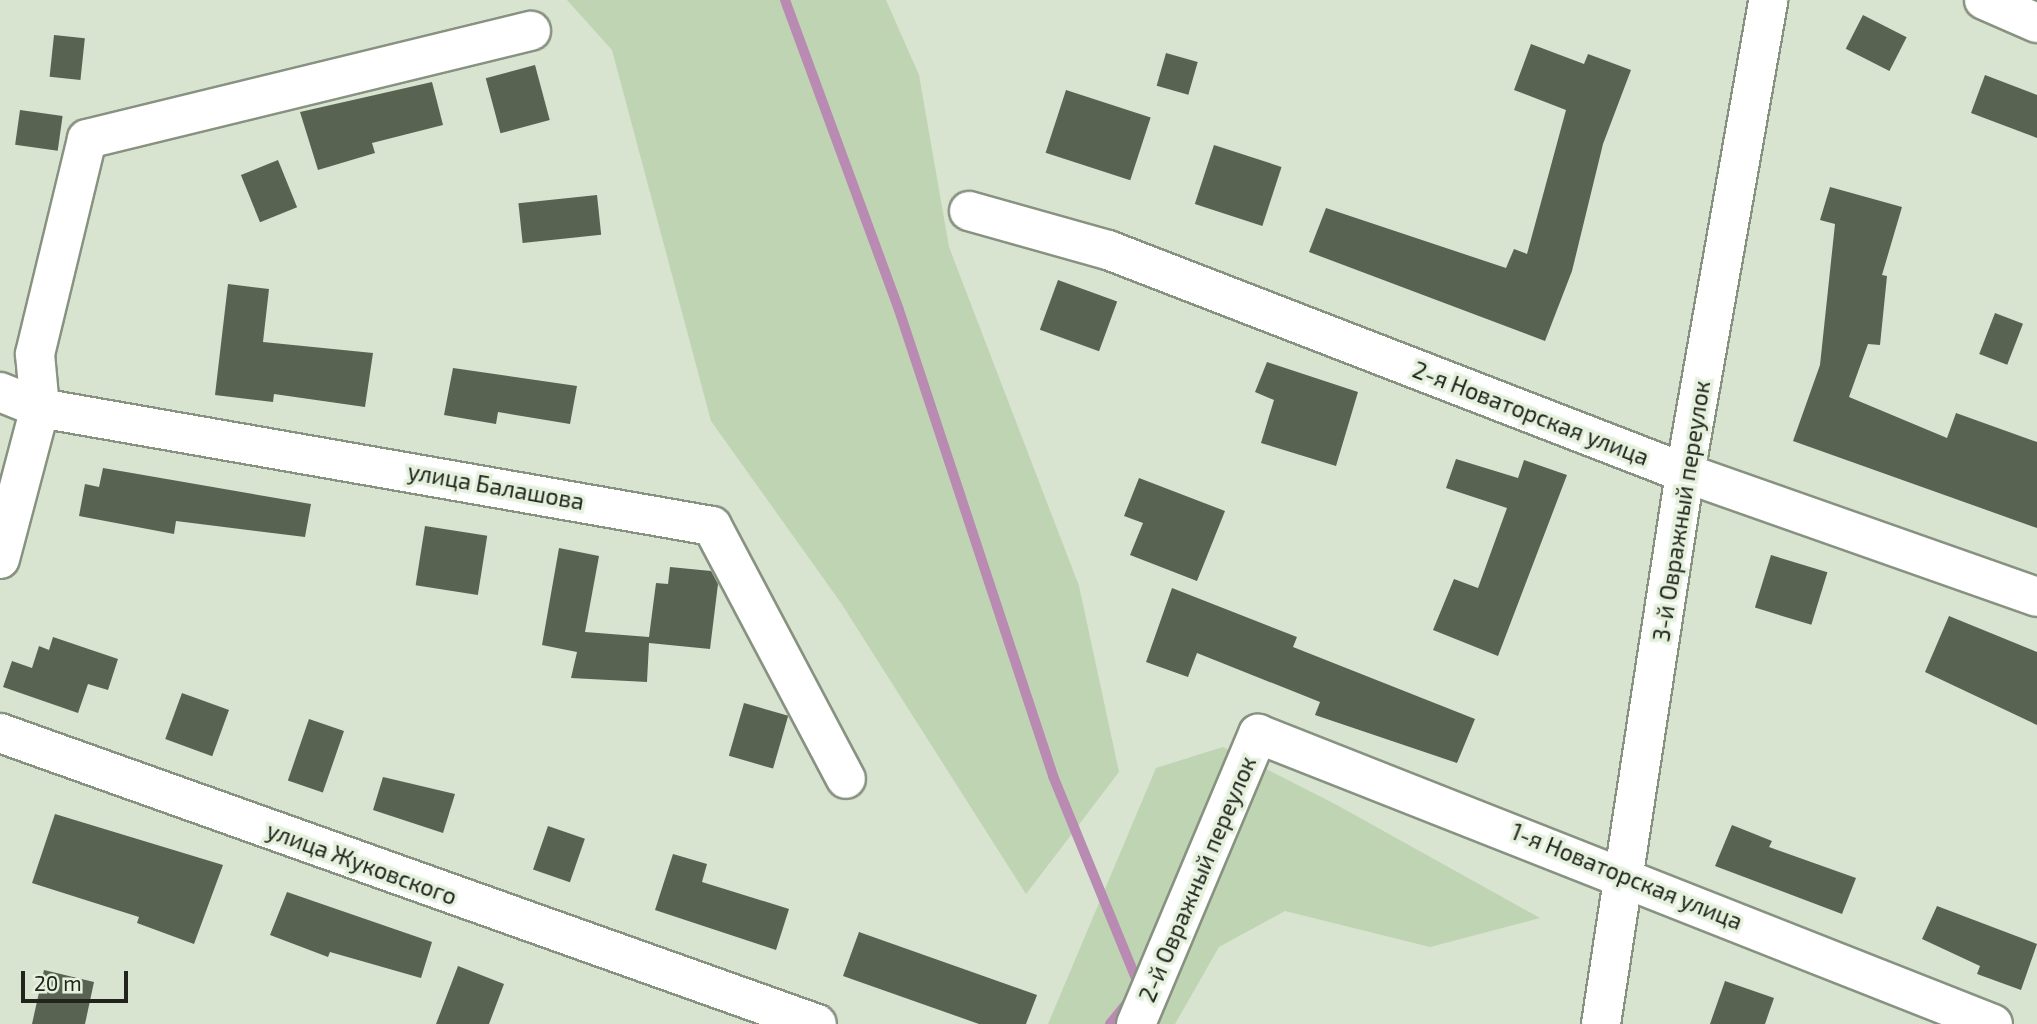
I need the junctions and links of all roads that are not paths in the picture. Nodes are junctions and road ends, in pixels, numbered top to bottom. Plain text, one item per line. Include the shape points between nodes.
1 (1768, 0) edge
2 (1984, 0) edge
3 (2037, 23) edge
4 (531, 31) dead end
5 (970, 211) dead end
6 (0, 392) edge
7 (40, 408) junction
8 (1685, 472) junction
9 (0, 559) edge
10 (2037, 597) edge
11 (0, 733) edge
12 (1258, 734) joint
13 (846, 779) dead end
14 (1624, 874) junction
15 (817, 1024) edge
16 (1136, 1024) edge
17 (1601, 1024) edge
18 (1993, 1024) edge

1 - 8 street, 3-й Овражный переулок
2 - 3 street
4 - 7 street via 88,139 35,355
5 - 8 street, 2-я Новаторская улица via 1108,250
6 - 7 street, улица Балашова
7 - 9 street
7 - 13 street, улица Балашова via 712,526
8 - 10 street, 2-я Новаторская улица
8 - 14 street, 3-й Овражный переулок
11 - 15 street, улица Жуковского
12 - 14 street, 1-я Новаторская улица
12 - 16 street, 2-й Овражный переулок
14 - 17 street, 3-й Овражный переулок
14 - 18 street, 1-я Новаторская улица

